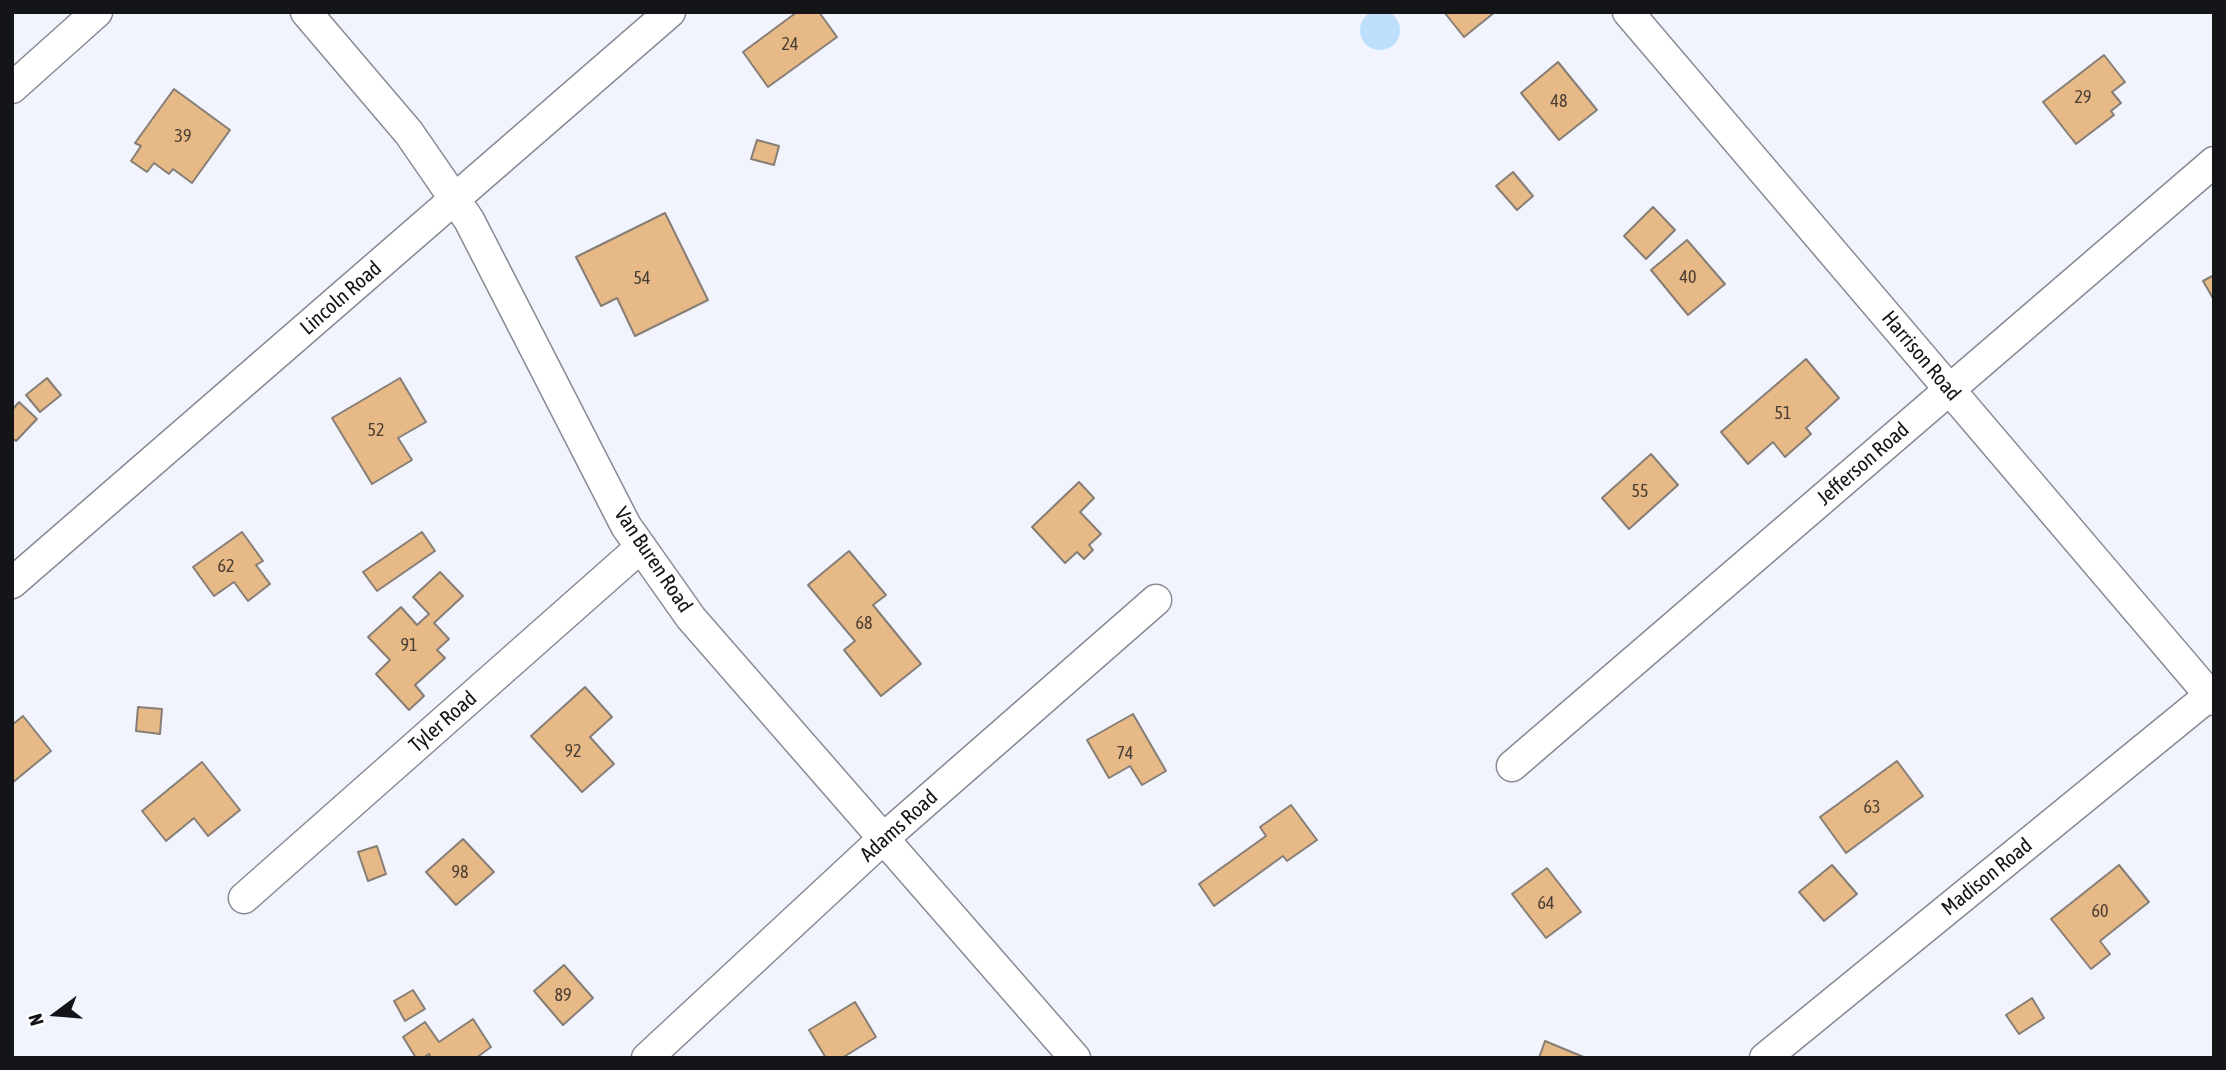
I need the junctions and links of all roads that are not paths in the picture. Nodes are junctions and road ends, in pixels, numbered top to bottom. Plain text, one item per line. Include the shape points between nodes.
1 (97, 12) edge
2 (306, 12) edge
3 (670, 12) edge
4 (1628, 12) edge
5 (12, 88) edge
6 (2214, 162) edge
7 (454, 200) junction
8 (1950, 390) junction
9 (641, 547) junction
10 (12, 583) edge
11 (1156, 600) dead end
12 (2212, 698) edge
13 (1512, 766) dead end
14 (884, 838) junction
15 (244, 898) dead end
16 (647, 1058) edge
17 (1075, 1058) edge
18 (1765, 1058) edge

1 - 5 street
2 - 7 street, Van Buren Road via 409,133
3 - 7 street, Lincoln Road
4 - 8 street, Harrison Road
6 - 8 street, Jefferson Road
7 - 9 street, Van Buren Road via 469,220
7 - 10 street, Lincoln Road
8 - 12 street, Harrison Road
8 - 13 street, Jefferson Road
9 - 14 street, Van Buren Road via 691,618
9 - 15 street, Tyler Road
11 - 14 street, Adams Road
12 - 18 street, Madison Road
14 - 16 street, Adams Road
14 - 17 street, Van Buren Road

